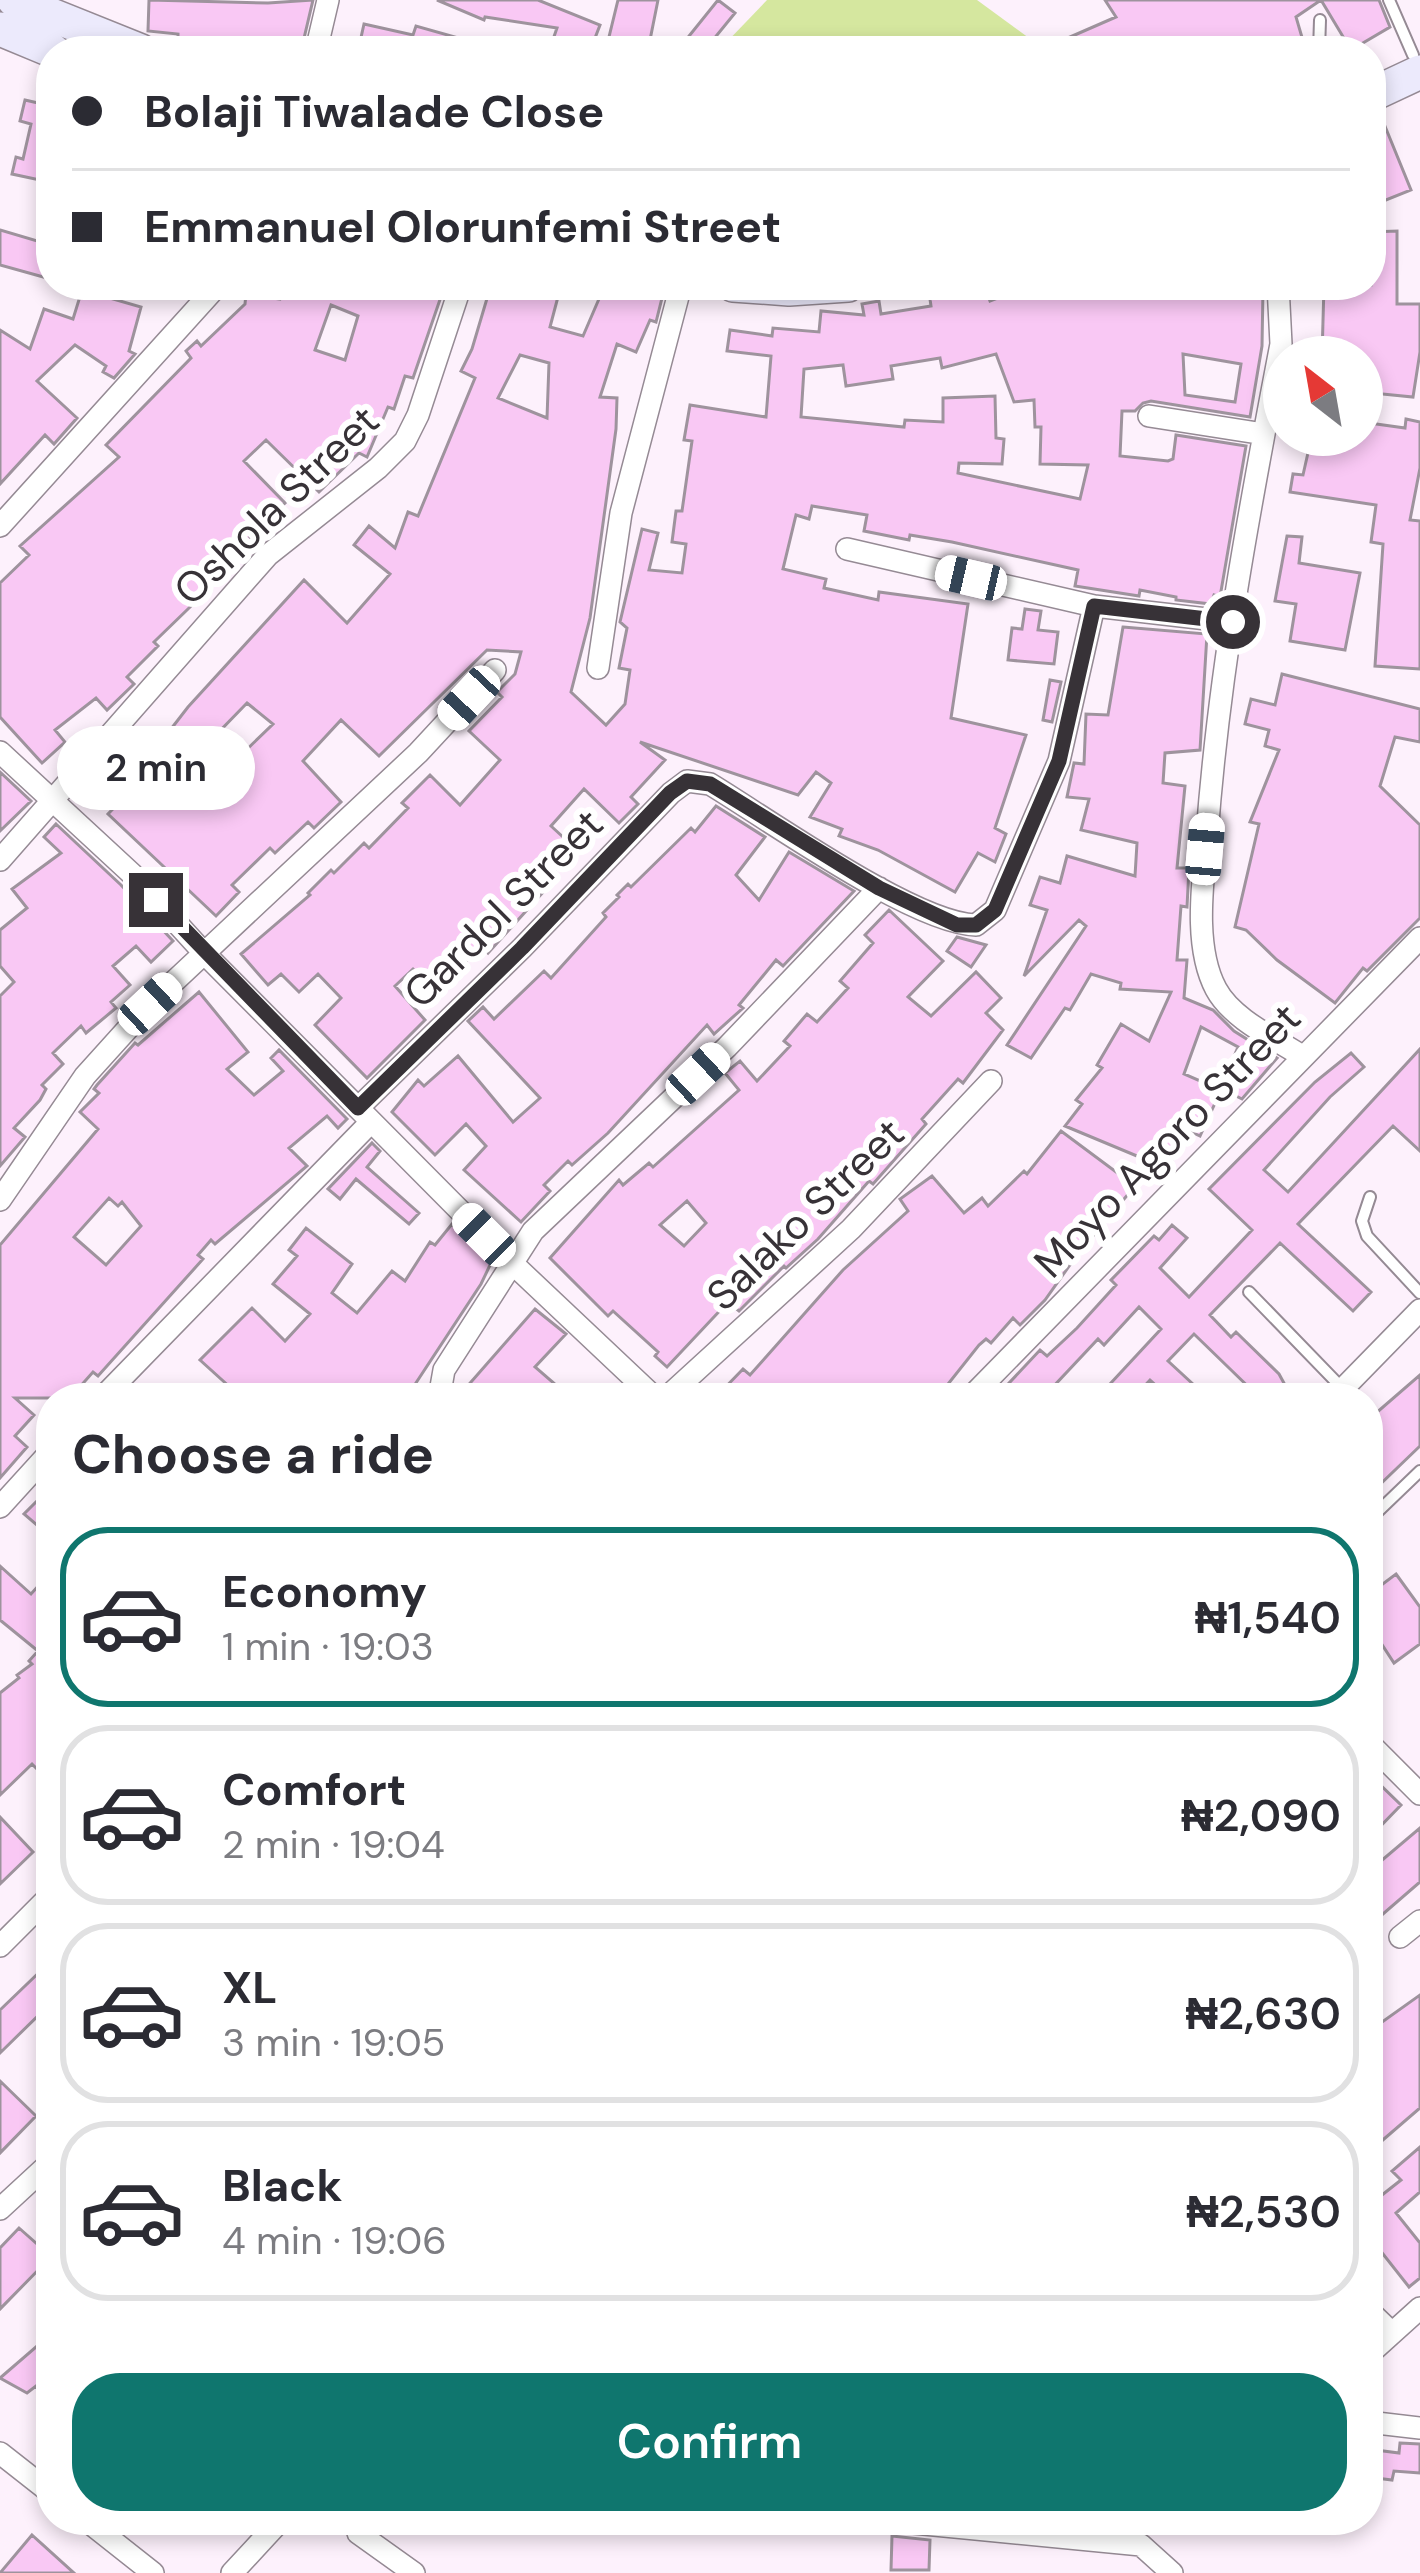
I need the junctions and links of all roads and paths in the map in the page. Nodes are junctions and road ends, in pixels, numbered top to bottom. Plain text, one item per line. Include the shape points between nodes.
1 (14, 0) edge
2 (328, 0) edge
3 (1389, 0) edge
4 (1320, 20) dead end
5 (104, 36) edge
6 (320, 36) edge
7 (1319, 36) edge
8 (4, 41) edge
9 (36, 48) edge
10 (1418, 60) edge
11 (1386, 68) edge
12 (1386, 83) edge
13 (204, 300) edge
14 (456, 300) edge
15 (677, 300) edge
16 (1279, 300) edge
17 (1281, 336) edge
18 (1149, 416) dead end
19 (1263, 434) edge
20 (1263, 440) edge
21 (0, 526) edge
22 (847, 549) dead end
23 (1094, 606) junction
24 (1233, 622) junction
25 (598, 668) dead end
26 (495, 670) dead end
27 (0, 752) edge
28 (52, 800) junction
29 (0, 860) edge
30 (879, 888) junction
31 (1420, 938) edge
32 (204, 953) junction
33 (1302, 1056) junction
34 (991, 1081) dead end
35 (365, 1115) junction
36 (1370, 1197) dead end
37 (0, 1200) edge
38 (512, 1263) junction
39 (1249, 1292) dead end
40 (1420, 1293) edge
41 (1420, 1310) edge
42 (116, 1383) edge
43 (442, 1383) edge
44 (639, 1383) edge
45 (682, 1383) edge
46 (985, 1383) edge
47 (1329, 1383) edge
48 (1350, 1383) edge
49 (36, 1467) edge
50 (1420, 1471) edge
51 (0, 1507) edge
52 (1383, 1507) edge
53 (1383, 1756) edge
54 (1419, 1791) edge
55 (36, 1910) edge
56 (1420, 1921) edge
57 (1400, 1937) dead end
58 (0, 1946) edge
59 (36, 2176) edge
60 (0, 2209) edge
61 (1420, 2308) edge
62 (1383, 2324) edge
63 (1391, 2332) junction
64 (1383, 2340) edge
65 (1383, 2424) edge
66 (1420, 2428) edge
67 (0, 2452) edge
68 (36, 2481) edge
69 (105, 2535) edge
70 (267, 2535) edge
71 (361, 2535) edge
72 (1038, 2535) edge
73 (153, 2573) edge
74 (232, 2573) edge
75 (414, 2573) edge
76 (1172, 2573) edge

1 - 5 main road
2 - 6 street
3 - 10 lane
4 - 7 lane
8 - 9 main road
10 - 11 main road
10 - 12 main road
13 - 21 street
14 - 28 street, Oshola Street via 405,441 268,555
15 - 25 street via 621,513
16 - 17 street
18 - 19 street
20 - 24 street
22 - 23 street
23 - 24 street
23 - 30 street via 1059,761 995,910 976,925 957,925
24 - 33 street via 1213,758 1202,894 1206,955 1228,1007
26 - 32 street
27 - 28 street
28 - 29 street, Oshola Street
28 - 32 street
30 - 35 street, Gardol Street via 710,784 687,781
30 - 38 street via 533,1231
31 - 33 street, Moyo Agoro Street
32 - 35 street
32 - 37 street via 85,1076
33 - 46 street, Moyo Agoro Street
34 - 45 street, Salako Street via 851,1229
35 - 38 street
35 - 42 street, Gardol Street
36 - 40 lane via 1362,1221 1367,1236
38 - 43 street
38 - 44 street
39 - 47 lane
41 - 48 street
49 - 51 street
50 - 52 lane
53 - 54 street
55 - 58 street
56 - 57 street
59 - 60 street
61 - 63 street
62 - 63 street
63 - 64 street
65 - 66 street
67 - 68 street
69 - 73 street
70 - 74 street
71 - 75 street
72 - 76 street via 1142,2545

